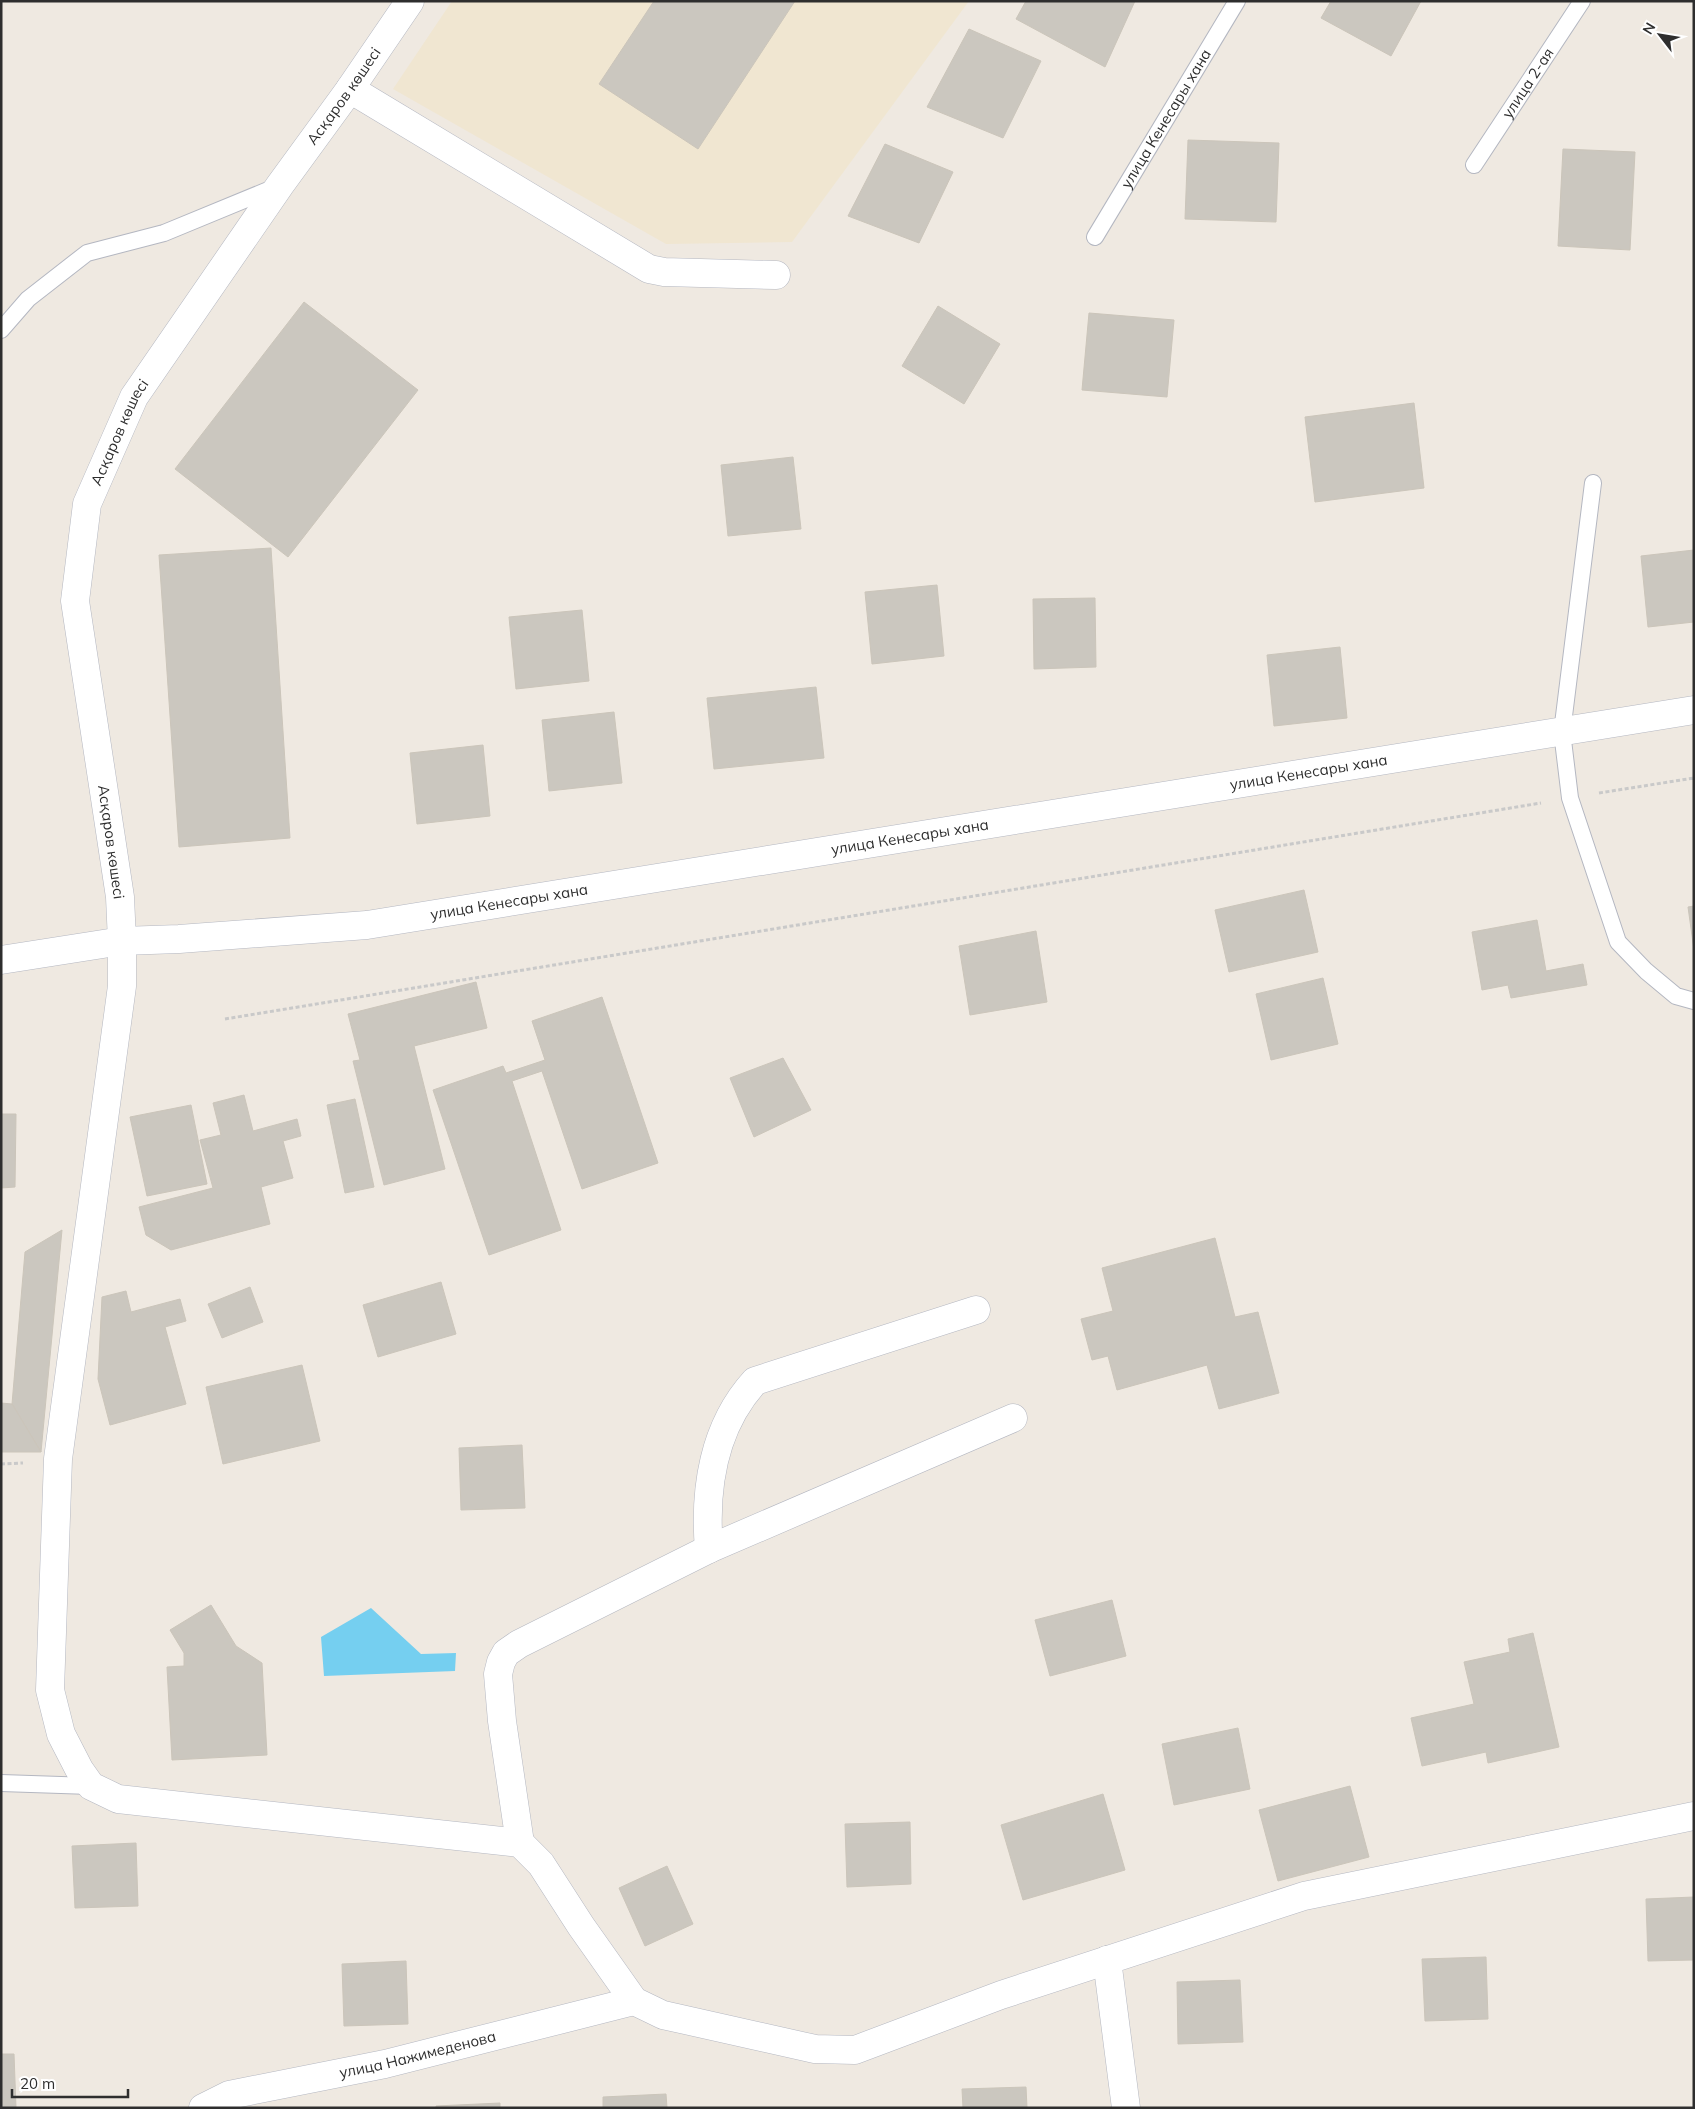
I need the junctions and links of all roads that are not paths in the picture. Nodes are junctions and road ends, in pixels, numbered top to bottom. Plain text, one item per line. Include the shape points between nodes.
1 (410, 1) edge
2 (1237, 1) edge
3 (1582, 1) edge
4 (350, 89) junction
5 (1474, 166) dead end
6 (280, 185) junction
7 (1095, 237) dead end
8 (776, 275) dead end
9 (1, 330) edge
10 (1593, 483) dead end
11 (1694, 710) edge
12 (1562, 732) junction
13 (122, 941) junction
14 (1, 960) edge
15 (1694, 1002) edge
16 (976, 1310) dead end
17 (1013, 1418) dead end
18 (709, 1550) junction
19 (1, 1783) edge
20 (91, 1786) junction
21 (1694, 1816) edge
22 (520, 1843) junction
23 (1107, 1960) junction
24 (634, 2001) junction
25 (203, 2108) edge
26 (1126, 2108) edge

1 - 4 street, Асқаров көшесі
2 - 7 lane, улица Кенесары хана
3 - 5 lane, улица 2-ая
4 - 6 street, Асқаров көшесі
4 - 8 street via 650,269
6 - 9 lane via 164,233 87,253 28,299
6 - 13 street, Асқаров көшесі via 134,397 87,504 75,601 120,897
10 - 12 lane
11 - 12 street, улица Кенесары хана
12 - 13 street, улица Кенесары хана via 367,925
12 - 15 lane via 1570,798 1618,942 1646,972 1676,996
13 - 14 street
13 - 20 street, Асқаров көшесі via 122,986 57,1468 50,1690 62,1734
16 - 18 street via 755,1381 740,1397 729,1417 716,1455 707,1493
17 - 18 street
18 - 22 street via 506,1653 498,1674
19 - 20 lane
20 - 22 street via 118,1799
21 - 23 street via 1304,1896
22 - 24 street via 541,1864
23 - 24 street via 1001,1995 855,2050 814,2049 663,2015
23 - 26 street
24 - 25 street, улица Нажимеденова via 385,2064 229,2095

